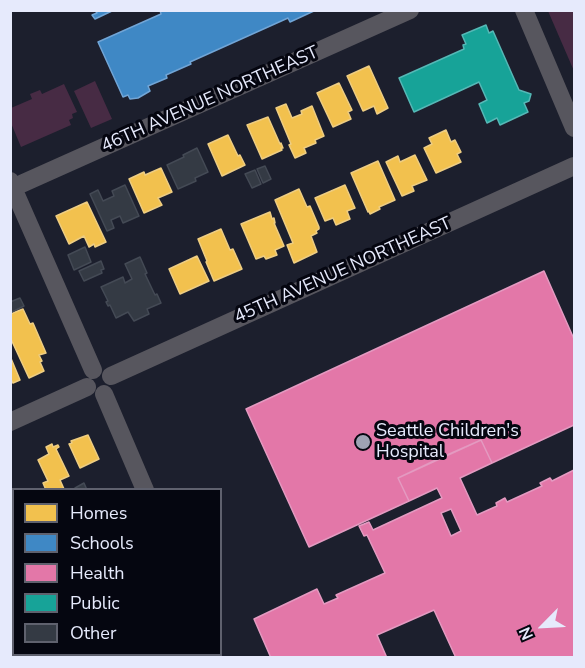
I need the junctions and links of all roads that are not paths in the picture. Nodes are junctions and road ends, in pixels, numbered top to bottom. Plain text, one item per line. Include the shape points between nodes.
1 (410, 10) edge
2 (524, 10) edge
3 (574, 128) edge
4 (574, 166) edge
5 (12, 186) edge
6 (102, 373) junction
7 (95, 391) junction
8 (10, 422) edge
9 (144, 488) edge

1 - 5 street, 46TH AVENUE NORTHEAST
2 - 3 street
4 - 6 street, 45TH AVENUE NORTHEAST
5 - 6 street
6 - 7 street via 88,374 86,379
7 - 8 street
7 - 9 street

